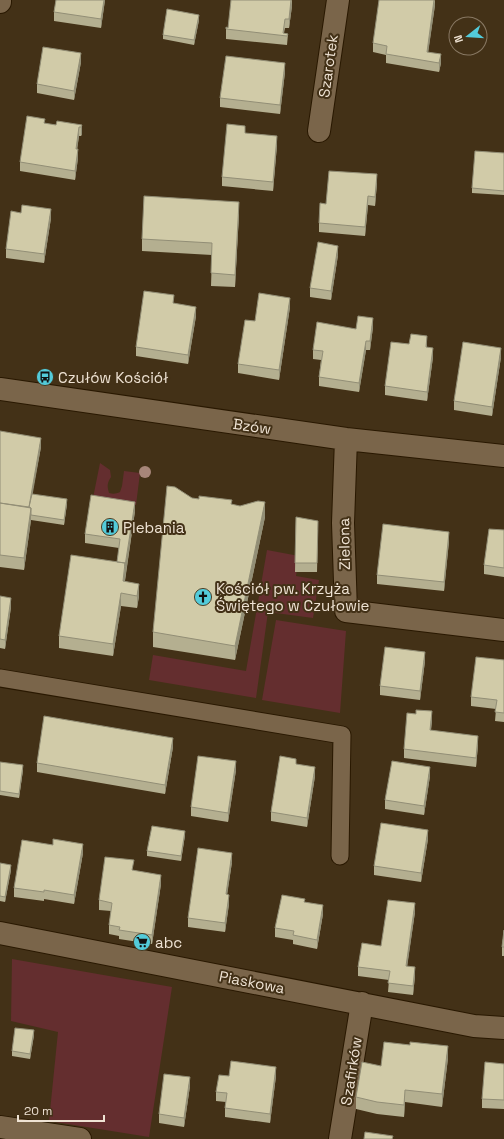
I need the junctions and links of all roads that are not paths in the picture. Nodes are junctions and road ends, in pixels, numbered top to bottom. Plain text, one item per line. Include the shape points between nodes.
1 (338, 0) edge
2 (319, 131) dead end
3 (0, 389) edge
4 (346, 439) junction
5 (504, 456) edge
6 (504, 630) edge
7 (0, 678) edge
8 (340, 856) dead end
9 (0, 933) edge
10 (362, 1003) junction
11 (504, 1028) edge
12 (0, 1127) edge
13 (80, 1139) edge
14 (340, 1139) edge

1 - 2 street, Szarotek
3 - 4 street, Bzów
4 - 5 street, Bzów
4 - 6 street, Zielona via 343,523 346,611
7 - 8 lane via 342,735
9 - 10 street, Piaskowa
10 - 11 street, Piaskowa via 474,1026
10 - 14 street, Szafirków
12 - 13 street

